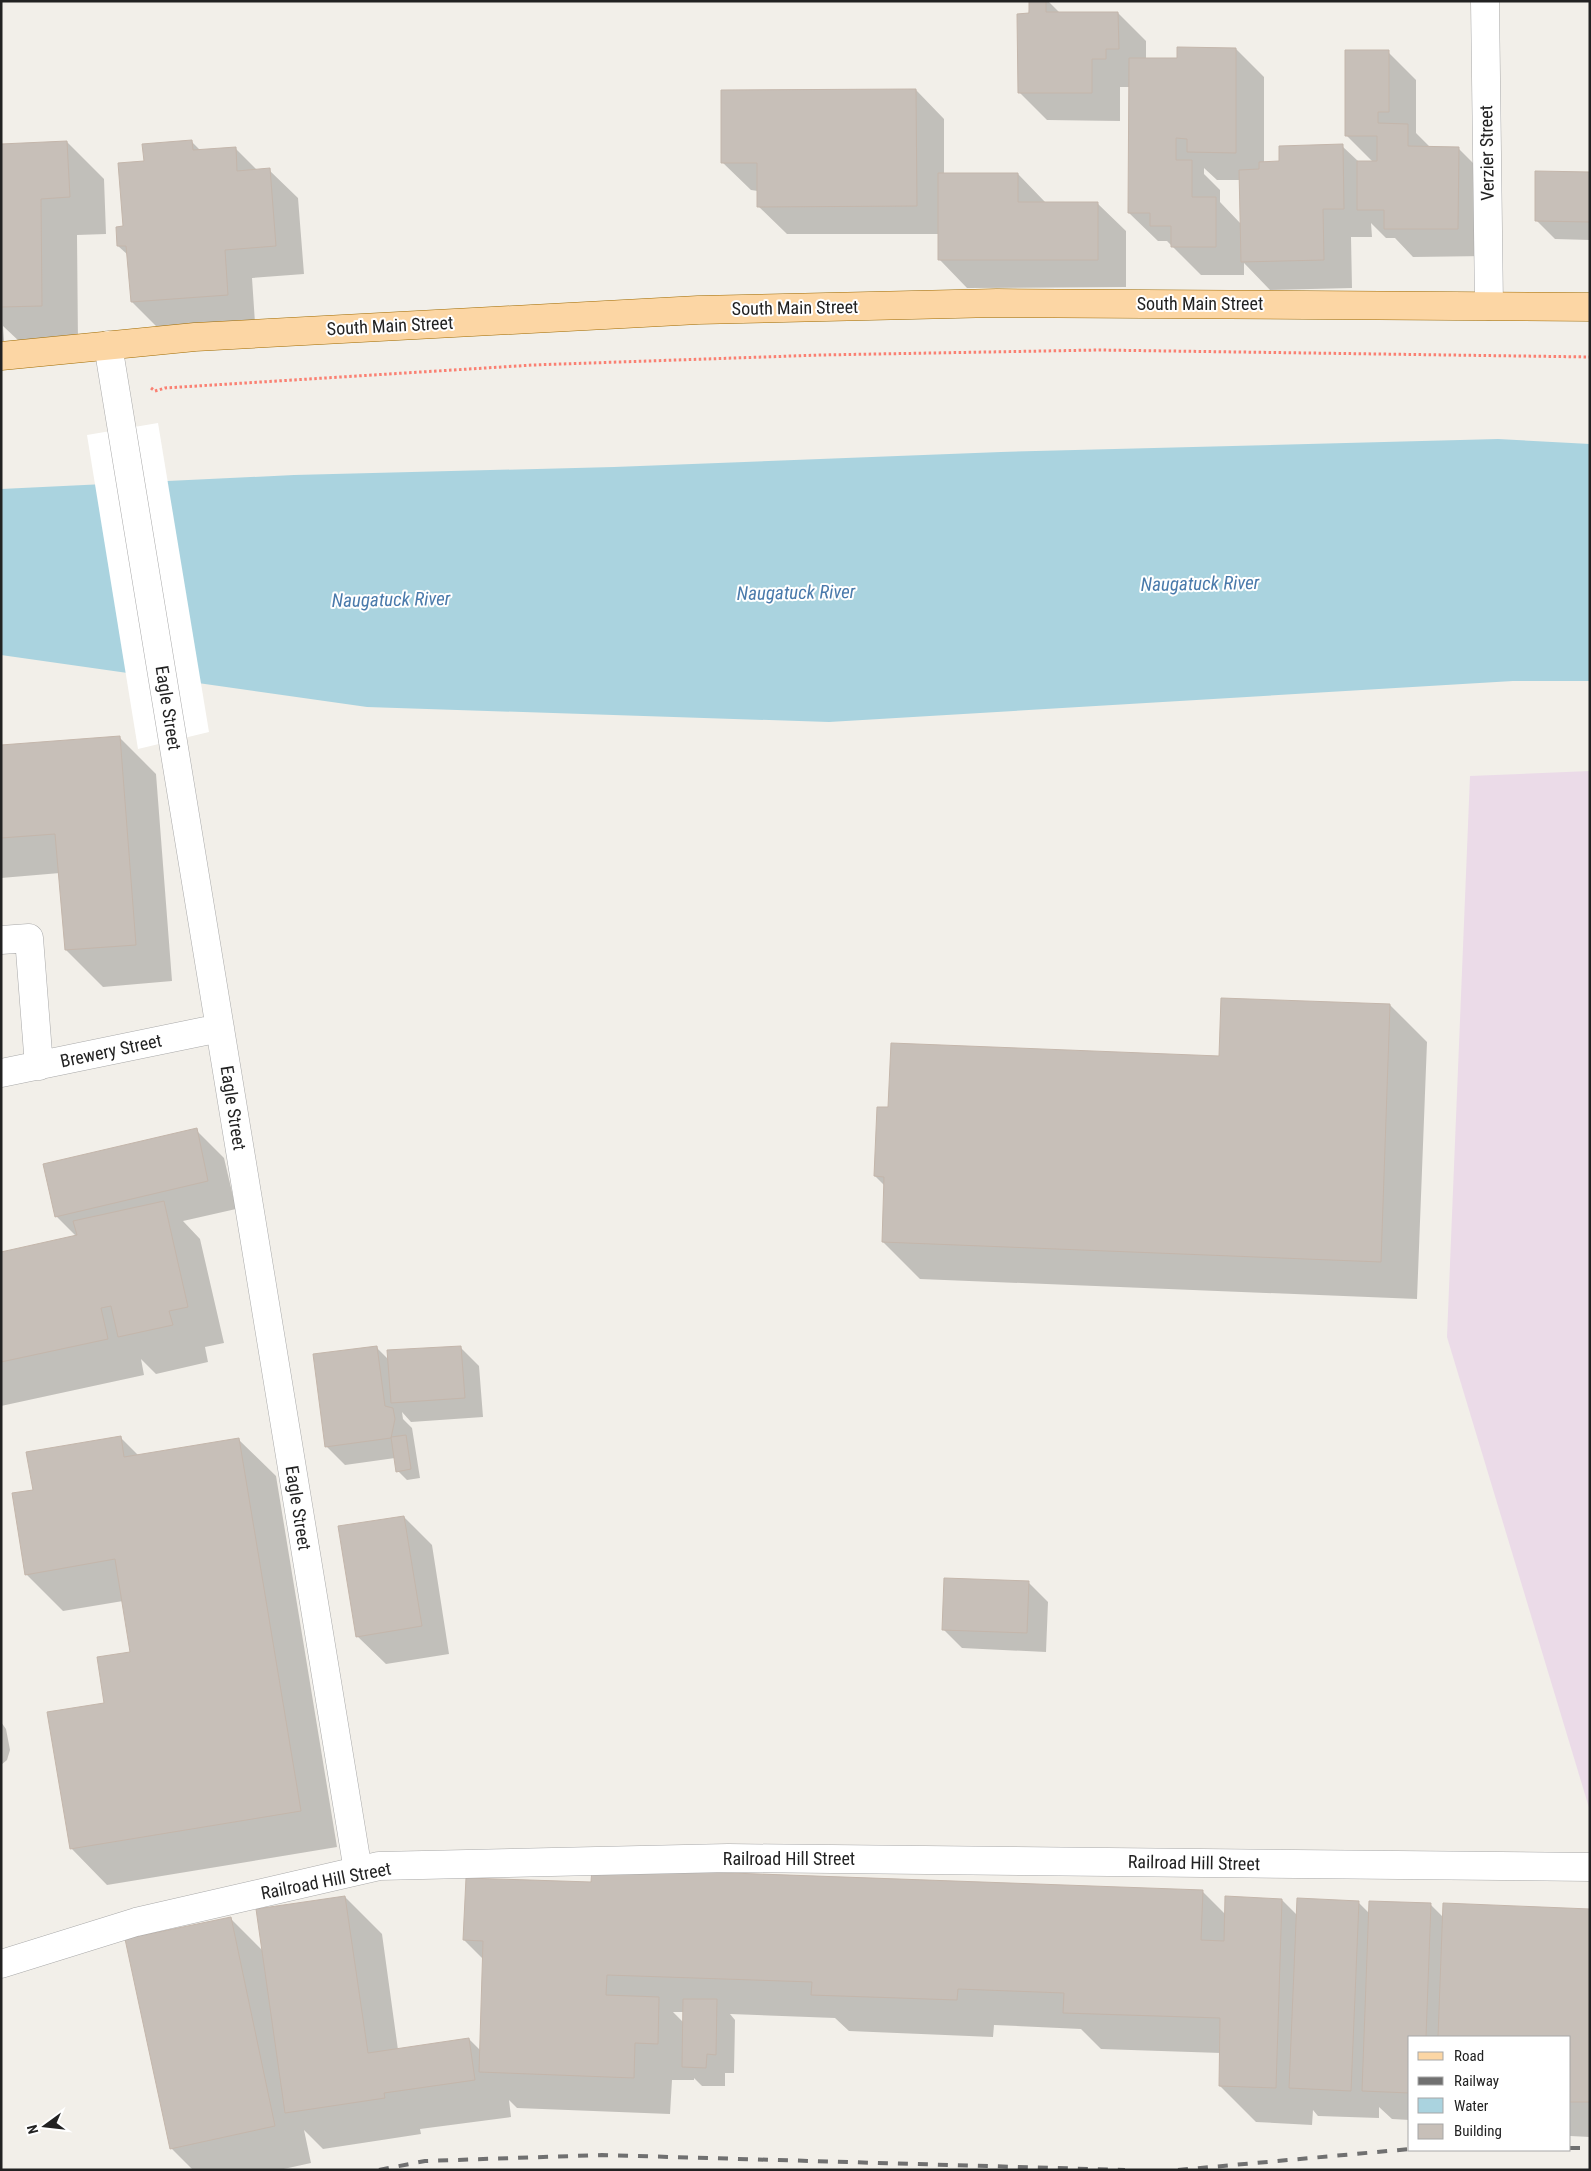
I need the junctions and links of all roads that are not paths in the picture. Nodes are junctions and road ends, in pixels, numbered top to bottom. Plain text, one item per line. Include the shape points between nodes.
1 (1485, 1) edge
2 (1489, 306) junction
3 (1590, 306) edge
4 (108, 345) junction
5 (1, 356) edge
6 (1, 940) edge
7 (220, 1028) junction
8 (39, 1066) junction
9 (1, 1073) edge
10 (1590, 1867) edge
11 (358, 1871) junction
12 (1, 1964) edge

1 - 2 street, Verzier Street
2 - 3 main road, South Main Street
2 - 4 main road, South Main Street via 997,304 698,310 194,337
4 - 5 main road, South Main Street
4 - 7 street, Eagle Street
6 - 8 street via 29,938
7 - 8 street, Brewery Street
7 - 11 street, Eagle Street
8 - 9 street, Brewery Street
10 - 11 street, Railroad Hill Street via 728,1858 379,1866
11 - 12 street, Railroad Hill Street via 136,1922

